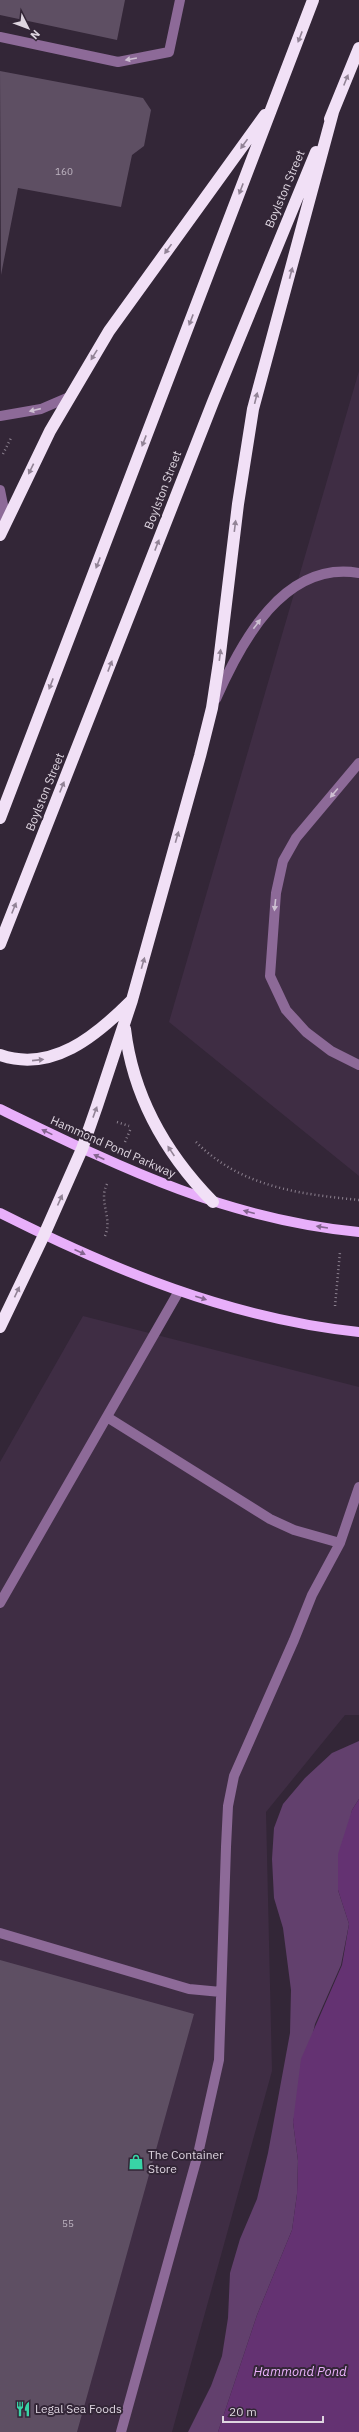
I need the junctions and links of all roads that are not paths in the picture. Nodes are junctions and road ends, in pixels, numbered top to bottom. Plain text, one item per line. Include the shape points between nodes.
1 (180, 0) edge
2 (313, 0) edge
3 (0, 36) edge
4 (359, 48) edge
5 (276, 101) junction
6 (333, 112) junction
7 (69, 397) junction
8 (0, 416) edge
9 (0, 490) edge
10 (1, 532) edge
11 (359, 573) edge
12 (212, 708) junction
13 (359, 763) edge
14 (0, 818) edge
15 (0, 944) edge
16 (132, 1000) junction
17 (125, 1024) junction
18 (0, 1055) edge
19 (359, 1065) edge
20 (0, 1109) edge
21 (82, 1149) junction
22 (213, 1202) junction
23 (0, 1213) edge
24 (359, 1232) edge
25 (44, 1235) junction
26 (178, 1291) junction
27 (0, 1327) edge
28 (359, 1332) edge
29 (107, 1417) junction
30 (359, 1487) edge
31 (340, 1543) junction
32 (0, 1603) edge
33 (0, 1933) edge
34 (221, 1992) junction
35 (121, 2432) edge

1 -> 3 lane via 169,52 118,62
2 -> 5 highway
6 -> 4 highway, Boylston Street
5 -> 7 highway via 128,304
5 -> 14 highway
12 -> 6 highway via 253,409
15 -> 6 highway, Boylston Street via 251,307
7 -> 8 lane via 41,409
7 -> 10 highway
9 - 10 lane via 3,505
12 -> 11 lane via 244,643 268,610 289,591 309,580 338,572
16 -> 12 highway
13 -> 19 lane via 296,838 283,861 276,893 270,976 286,1010 306,1032 331,1051
16 - 17 highway
18 -> 16 highway via 27,1061 46,1059 64,1052 100,1030
21 -> 17 highway
22 -> 17 highway via 179,1162 151,1118 127,1048
21 -> 20 main road, Hammond Pond Parkway
22 -> 21 main road, Hammond Pond Parkway via 140,1176
25 -> 21 highway
24 -> 22 main road, Hammond Pond Parkway via 285,1221
23 - 25 main road
25 -> 26 main road
27 -> 25 highway
26 -> 28 main road via 275,1317
26 - 29 lane
29 - 31 lane via 270,1519 294,1530
29 - 32 lane
30 - 31 lane
31 - 34 lane via 312,1595 234,1776 228,1806
33 - 34 lane via 189,1989
34 - 35 lane via 221,2034 214,2088

